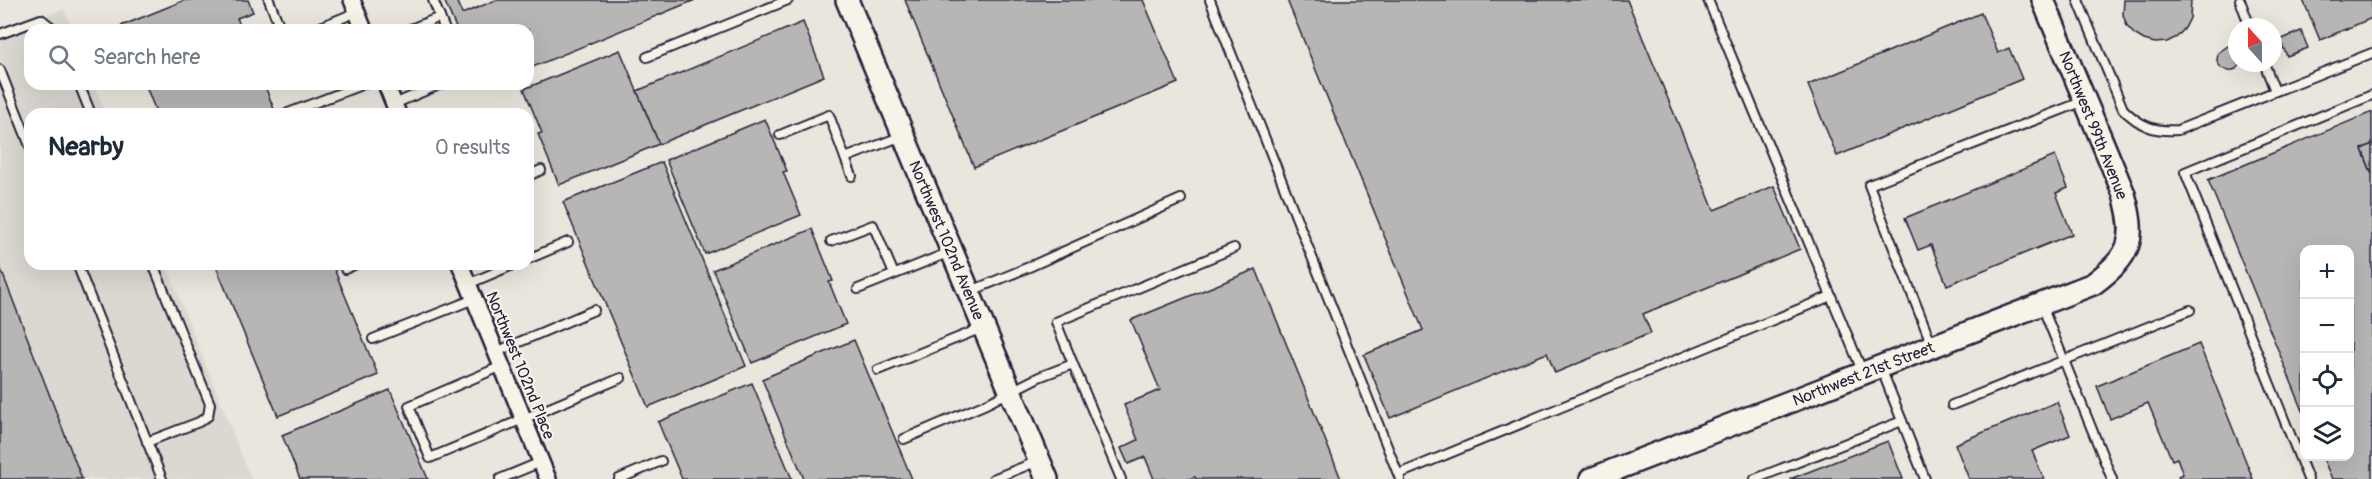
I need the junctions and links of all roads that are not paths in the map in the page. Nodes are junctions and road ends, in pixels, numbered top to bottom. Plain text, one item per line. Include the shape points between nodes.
1 (269, 0) edge
2 (432, 0) edge
3 (788, 0) edge
4 (847, 0) edge
5 (1210, 0) edge
6 (1708, 0) edge
7 (2043, 0) edge
8 (2078, 0) edge
9 (2240, 0) edge
10 (354, 6) edge
11 (440, 17) junction
12 (2247, 18) edge
13 (27, 24) edge
14 (47, 24) edge
15 (279, 24) edge
16 (323, 24) edge
17 (362, 24) edge
18 (423, 24) edge
19 (443, 24) edge
20 (24, 25) edge
21 (0, 34) edge
22 (2372, 53) edge
23 (647, 57) dead end
24 (0, 70) edge
25 (2268, 72) edge
26 (81, 90) edge
27 (348, 90) edge
28 (388, 90) edge
29 (430, 90) edge
30 (2275, 91) junction
31 (2372, 95) edge
32 (2085, 100) junction
33 (88, 108) edge
34 (301, 108) edge
35 (396, 108) edge
36 (398, 108) edge
37 (24, 131) edge
38 (780, 135) dead end
39 (904, 135) junction
40 (845, 158) junction
41 (542, 170) dead end
42 (534, 173) edge
43 (852, 176) dead end
44 (1181, 199) dead end
45 (831, 241) dead end
46 (568, 242) dead end
47 (1234, 248) dead end
48 (952, 251) junction
49 (2126, 252) joint
50 (534, 256) edge
51 (79, 270) edge
52 (155, 270) edge
53 (462, 270) edge
54 (501, 270) edge
55 (894, 274) junction
56 (468, 284) junction
57 (858, 290) dead end
58 (969, 292) junction
59 (1831, 297) junction
60 (474, 298) junction
61 (2042, 304) junction
62 (594, 310) dead end
63 (2190, 310) dead end
64 (984, 327) junction
65 (373, 339) dead end
66 (1933, 347) junction
67 (499, 359) junction
68 (2064, 361) junction
69 (1072, 364) junction
70 (878, 370) dead end
71 (1872, 370) junction
72 (621, 378) dead end
73 (1011, 392) junction
74 (1952, 405) dead end
75 (524, 420) junction
76 (1902, 421) junction
77 (904, 439) dead end
78 (147, 442) junction
79 (661, 461) dead end
80 (541, 462) junction
81 (1043, 470) edge
82 (1400, 477) edge
83 (162, 479) edge
84 (500, 479) edge
85 (548, 479) edge
86 (619, 479) edge
87 (993, 479) edge
88 (1121, 479) edge
89 (1591, 479) edge
90 (1755, 479) edge
91 (1925, 479) edge
92 (2112, 479) edge
93 (2308, 479) edge

1 - 15 lane
2 - 11 lane
3 - 23 lane
4 - 39 street, Northwest 102nd Avenue
5 - 82 lane
6 - 59 lane
7 - 32 street, Northwest 99th Avenue
8 - 30 lane via 2123,109 2148,128 2178,130
9 - 12 lane
10 - 16 lane
10 - 17 street
11 - 18 lane
11 - 19 lane
13 - 14 lane via 41,19
20 - 21 lane
22 - 30 lane
24 - 37 lane
25 - 30 lane
26 - 33 lane
27 - 34 lane
28 - 35 street
29 - 36 lane
31 - 93 lane via 2185,172
32 - 49 street, Northwest 99th Avenue via 2124,194 2130,218
32 - 66 lane via 1869,185
38 - 40 lane via 829,115
39 - 40 lane
39 - 48 street, Northwest 102nd Avenue
40 - 43 lane
41 - 42 lane
44 - 58 lane
45 - 55 lane via 873,225
46 - 50 lane
47 - 69 lane via 1056,322
48 - 55 lane
48 - 58 street, Northwest 102nd Avenue
49 - 61 street, Northwest 21st Street via 2117,266 2093,284
51 - 78 lane
52 - 78 lane via 210,404 208,416 199,422
53 - 56 street, Northwest 102nd Place
54 - 56 lane
55 - 57 lane
56 - 60 street, Northwest 102nd Place
58 - 64 street, Northwest 102nd Avenue
59 - 71 lane
59 - 82 lane
60 - 65 lane
60 - 67 street, Northwest 102nd Place
61 - 66 street, Northwest 21st Street
61 - 68 lane
62 - 67 lane
63 - 68 lane
64 - 70 lane
64 - 73 street, Northwest 102nd Avenue
66 - 71 street, Northwest 21st Street
67 - 75 street, Northwest 102nd Place
67 - 75 lane via 409,406 430,458
68 - 74 lane
68 - 92 lane
69 - 73 lane
69 - 88 lane
71 - 76 lane
71 - 89 street, Northwest 21st Street
72 - 75 lane
73 - 77 lane
73 - 81 street, Northwest 102nd Avenue
75 - 80 street, Northwest 102nd Place
76 - 90 lane
76 - 91 lane
78 - 83 lane
79 - 86 lane
80 - 84 lane
80 - 85 street, Northwest 102nd Place
81 - 87 lane

